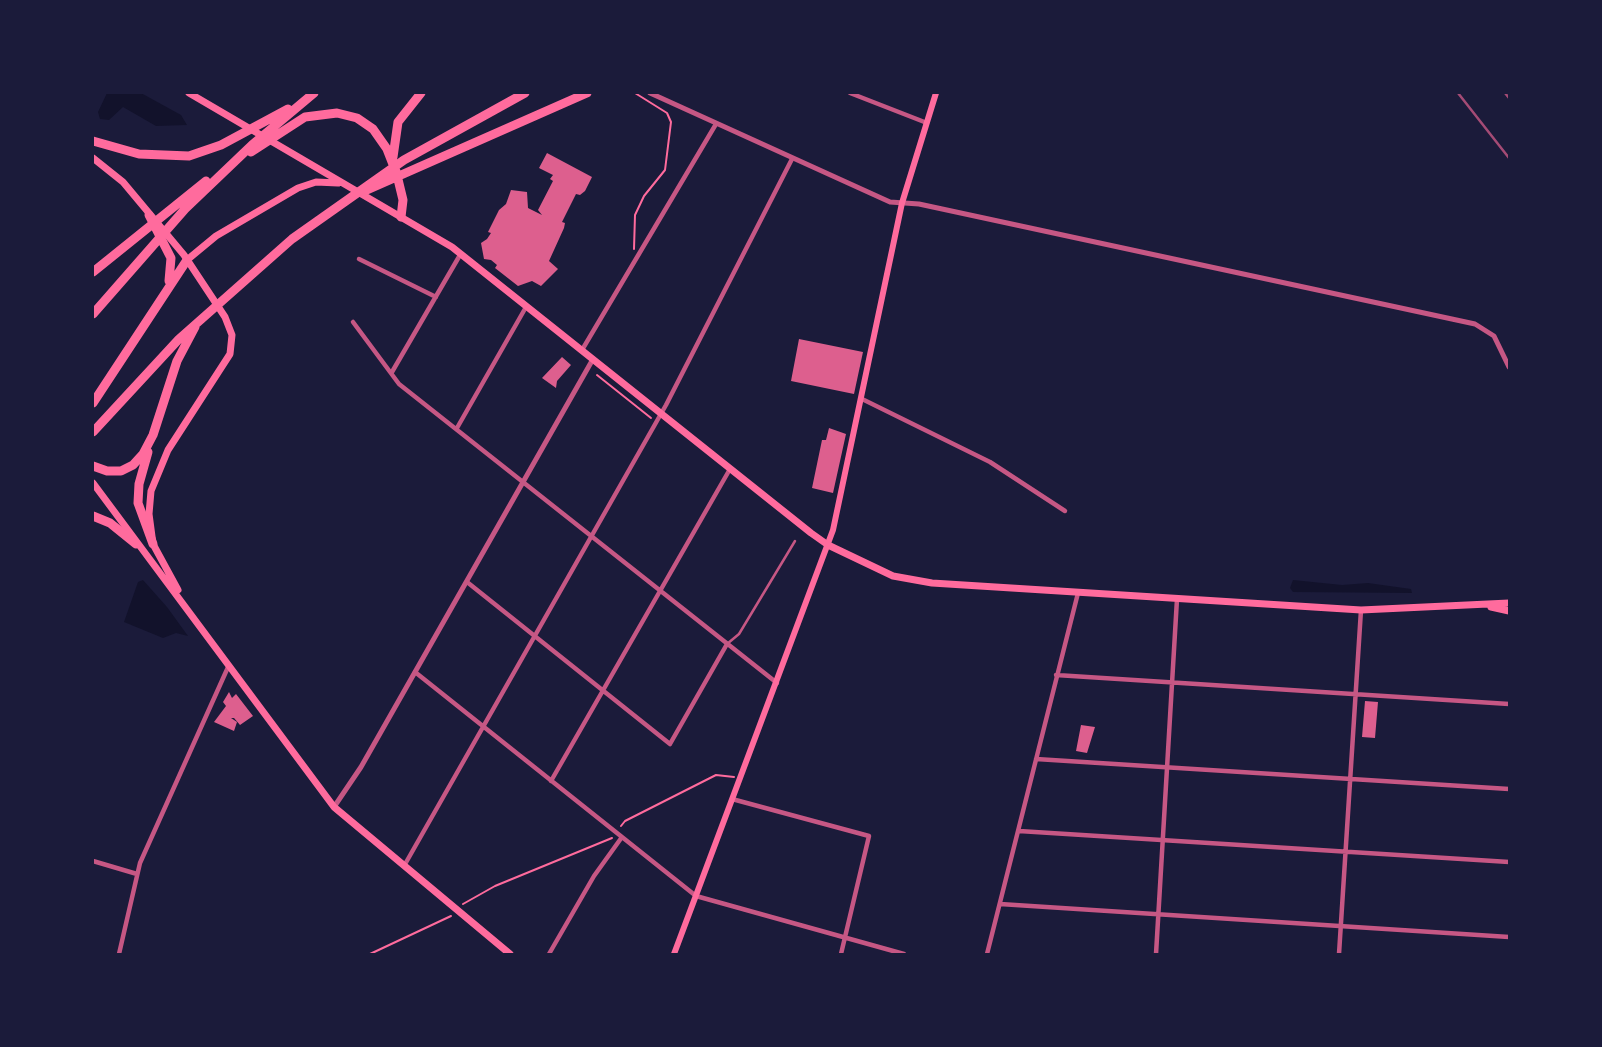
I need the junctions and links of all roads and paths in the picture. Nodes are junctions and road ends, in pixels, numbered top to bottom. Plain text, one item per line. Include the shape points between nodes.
1 (189, 93) edge
2 (421, 93) edge
3 (525, 93) edge
4 (587, 93) edge
5 (635, 93) edge
6 (650, 93) edge
7 (850, 93) edge
8 (936, 93) edge
9 (311, 95) edge
10 (927, 123) junction
11 (716, 124) junction
12 (272, 127) junction
13 (93, 141) edge
14 (254, 146) junction
15 (93, 158) edge
16 (792, 159) junction
17 (397, 174) junction
18 (349, 186) junction
19 (346, 199) junction
20 (902, 203) junction
21 (149, 215) junction
22 (401, 217) junction
23 (634, 252) dead end
24 (461, 254) junction
25 (359, 259) dead end
26 (187, 260) junction
27 (93, 272) edge
28 (165, 289) junction
29 (436, 297) junction
30 (526, 306) junction
31 (93, 314) edge
32 (199, 320) junction
33 (354, 322) dead end
34 (582, 350) junction
35 (593, 359) junction
36 (1509, 367) edge
37 (392, 372) junction
38 (597, 375) dead end
39 (862, 399) junction
40 (93, 403) edge
41 (661, 414) junction
42 (653, 419) dead end
43 (457, 428) junction
44 (93, 432) edge
45 (153, 435) junction
46 (93, 466) edge
47 (730, 469) junction
48 (525, 482) junction
49 (93, 483) edge
50 (1065, 511) dead end
51 (93, 516) edge
52 (591, 536) junction
53 (795, 541) dead end
54 (135, 544) junction
55 (153, 544) junction
56 (828, 545) junction
57 (467, 582) junction
58 (660, 591) junction
59 (1079, 592) junction
60 (1177, 598) junction
61 (1509, 603) edge
62 (1487, 606) junction
63 (189, 609) junction
64 (1361, 610) junction
65 (1509, 611) edge
66 (535, 636) junction
67 (727, 645) junction
68 (229, 664) junction
69 (415, 672) junction
70 (1056, 675) junction
71 (777, 683) junction
72 (1173, 683) junction
73 (603, 690) junction
74 (1356, 695) junction
75 (1509, 704) edge
76 (482, 726) junction
77 (1036, 759) junction
78 (1168, 767) junction
79 (740, 779) junction
80 (1350, 779) junction
81 (551, 781) junction
82 (1509, 789) edge
83 (733, 799) junction
84 (334, 807) junction
85 (619, 828) dead end
86 (1019, 831) junction
87 (622, 837) junction
88 (612, 838) dead end
89 (1162, 841) junction
90 (1346, 853) junction
91 (93, 861) edge
92 (1509, 862) edge
93 (404, 866) junction
94 (137, 874) junction
95 (696, 896) junction
96 (462, 904) dead end
97 (1000, 904) junction
98 (1158, 914) junction
99 (451, 916) dead end
100 (1341, 926) junction
101 (846, 937) junction
102 (1509, 937) edge
103 (119, 954) edge
104 (370, 954) edge
105 (510, 954) edge
106 (550, 954) edge
107 (674, 954) edge
108 (841, 954) edge
109 (904, 954) edge
110 (987, 954) edge
111 (1156, 954) edge
112 (1339, 954) edge

1 - 18 main road
2 - 17 highway via 396,127
3 - 19 highway via 432,144
4 - 19 highway
5 - 23 path via 667,113 671,122 665,170 635,215
6 - 11 street
7 - 10 street
8 - 10 main road
9 - 12 highway
10 - 20 main road
11 - 16 street
11 - 34 street
12 - 13 highway via 205,152 173,157 139,154
12 - 14 highway
12 - 17 highway via 317,113 350,116 377,133
14 - 27 highway
14 - 31 highway via 174,220
15 - 21 main road via 123,182
16 - 20 street
16 - 41 street
17 - 22 highway via 403,200
18 - 22 main road
18 - 26 main road via 326,181 302,186 216,236
19 - 32 highway via 237,284
20 - 36 street via 1466,322 1489,331
20 - 39 main road
21 - 26 main road
21 - 28 highway via 171,258
22 - 24 main road
24 - 29 street
24 - 30 main road
25 - 29 street
26 - 28 highway
26 - 55 main road via 228,322 232,343 228,358 155,476 149,506
28 - 40 highway
29 - 37 street
30 - 34 main road
30 - 43 street
32 - 44 highway
32 - 45 highway via 177,361
33 - 37 street
34 - 35 main road
35 - 41 main road
35 - 48 street
37 - 43 street via 399,384
38 - 42 path
39 - 50 street via 990,462
39 - 56 main road
41 - 47 main road
41 - 52 street
43 - 48 street
45 - 46 highway via 130,467 112,472
45 - 55 highway via 138,497
47 - 56 main road
47 - 58 street
48 - 52 street
48 - 57 street
49 - 54 main road
51 - 54 highway via 110,523
52 - 58 street
52 - 66 street
53 - 67 lane via 739,634
54 - 63 main road
55 - 63 main road
56 - 59 main road via 884,573 911,580
56 - 71 main road
57 - 66 street
57 - 69 street
58 - 67 street
58 - 73 street
59 - 60 main road
59 - 70 street
60 - 64 main road
60 - 72 street
61 - 62 main road
62 - 64 main road
62 - 65 main road
63 - 68 main road
64 - 74 street
66 - 73 street
66 - 76 street
67 - 71 street
67 - 73 street via 670,744
68 - 84 main road
68 - 94 street
69 - 76 street
69 - 84 street
70 - 72 street
70 - 77 street
71 - 79 main road
72 - 74 street
72 - 78 street
73 - 81 street
74 - 75 street
74 - 80 street
76 - 81 street
76 - 93 street
77 - 78 street
77 - 86 street
78 - 80 street
78 - 89 street
79 - 83 main road
79 - 85 path via 716,775
80 - 82 street
80 - 90 street
81 - 87 street
83 - 95 main road
83 - 101 street via 869,836
84 - 93 main road
86 - 89 street
86 - 97 street
87 - 95 street
87 - 106 street
88 - 96 path
89 - 90 street
89 - 98 street
90 - 92 street
90 - 100 street
91 - 94 street
93 - 105 main road
94 - 103 street
95 - 101 street
95 - 107 main road
97 - 98 street
97 - 110 street
98 - 100 street
98 - 111 street
99 - 104 path
100 - 102 street
100 - 112 street
101 - 108 street
101 - 109 street

